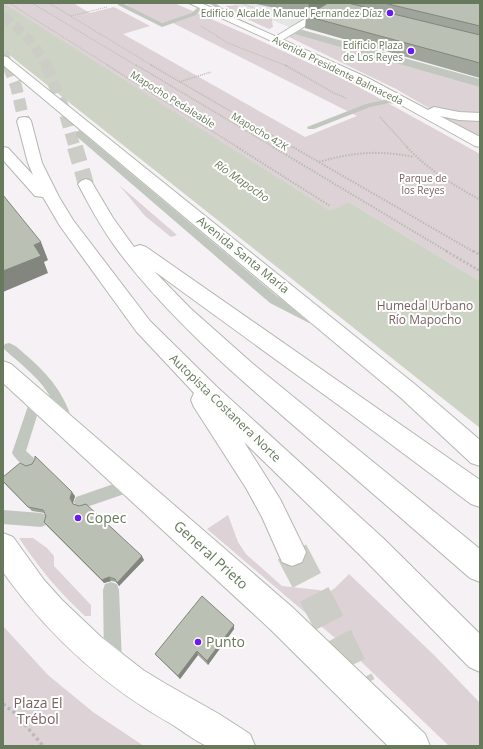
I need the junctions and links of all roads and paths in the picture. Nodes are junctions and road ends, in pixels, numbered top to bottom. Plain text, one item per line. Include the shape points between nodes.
1 (9, 3) edge
2 (32, 3) edge
3 (49, 3) edge
4 (242, 3) edge
5 (120, 4) joint
6 (202, 4) edge
7 (335, 5) edge
8 (346, 10) edge
9 (71, 16) junction
10 (185, 18) junction
11 (283, 20) dead end
12 (292, 30) junction
13 (275, 40) junction
14 (3, 59) tunnel mouth
15 (211, 72) dead end
16 (179, 82) junction
17 (480, 83) edge
18 (410, 105) junction
19 (364, 106) junction
20 (480, 116) edge
21 (24, 121) tunnel mouth
22 (311, 127) dead end
23 (480, 143) edge
24 (3, 151) edge
25 (416, 157) junction
26 (318, 162) junction
27 (86, 184) tunnel mouth
28 (480, 200) edge
29 (330, 206) dead end
30 (66, 222) junction
31 (108, 223) junction
32 (480, 255) edge
33 (480, 271) edge
34 (9, 345) edge
35 (176, 360) junction
36 (3, 370) edge
37 (36, 400) junction
38 (68, 428) junction
39 (480, 455) edge
40 (30, 463) edge
41 (131, 485) junction
42 (480, 495) edge
43 (81, 502) dead end
44 (3, 517) edge
45 (41, 520) dead end
46 (3, 547) edge
47 (292, 552) tunnel mouth
48 (480, 568) edge
49 (111, 590) dead end
50 (480, 656) edge
51 (113, 667) junction
52 (3, 704) edge
53 (43, 746) edge
54 (238, 746) edge
55 (413, 746) edge

1 - 29 path, Mapocho Pedaleable
2 - 33 path, Mapocho 42K
3 - 9 path
4 - 11 path
5 - 9 path
5 - 10 lane via 162,25
6 - 10 lane via 194,14
6 - 13 main road, Avenida Presidente Balmaceda
7 - 8 street
7 - 12 main road
9 - 16 path
10 - 19 path via 228,43 279,62 334,93
12 - 13 main road
12 - 17 street
13 - 18 main road, Avenida Presidente Balmaceda via 362,79
14 - 39 main road, Avenida Santa María via 409,392
15 - 16 path
16 - 26 path
18 - 19 lane via 389,102
18 - 20 main road via 459,116
18 - 23 main road, Avenida Presidente Balmaceda
19 - 22 lane
19 - 25 path via 381,118
21 - 30 main road, Autopista Costanera Norte via 35,163
24 - 30 main road
25 - 26 path via 365,151
25 - 28 path via 446,180
26 - 32 path
27 - 31 main road
30 - 35 main road, Autopista Costanera Norte via 125,303
31 - 42 main road via 169,273
31 - 48 main road via 136,262 182,313 263,386
34 - 38 lane via 54,390 65,414
35 - 47 main road via 255,480
35 - 50 main road, Autopista Costanera Norte via 374,549
36 - 37 main road, General Prieto
37 - 38 main road, General Prieto
37 - 40 lane via 19,453
38 - 41 main road, General Prieto
41 - 43 lane
41 - 55 main road, General Prieto via 281,618
44 - 45 lane
46 - 51 main road via 52,611 79,639
49 - 51 lane
51 - 54 main road
52 - 53 path via 16,714

